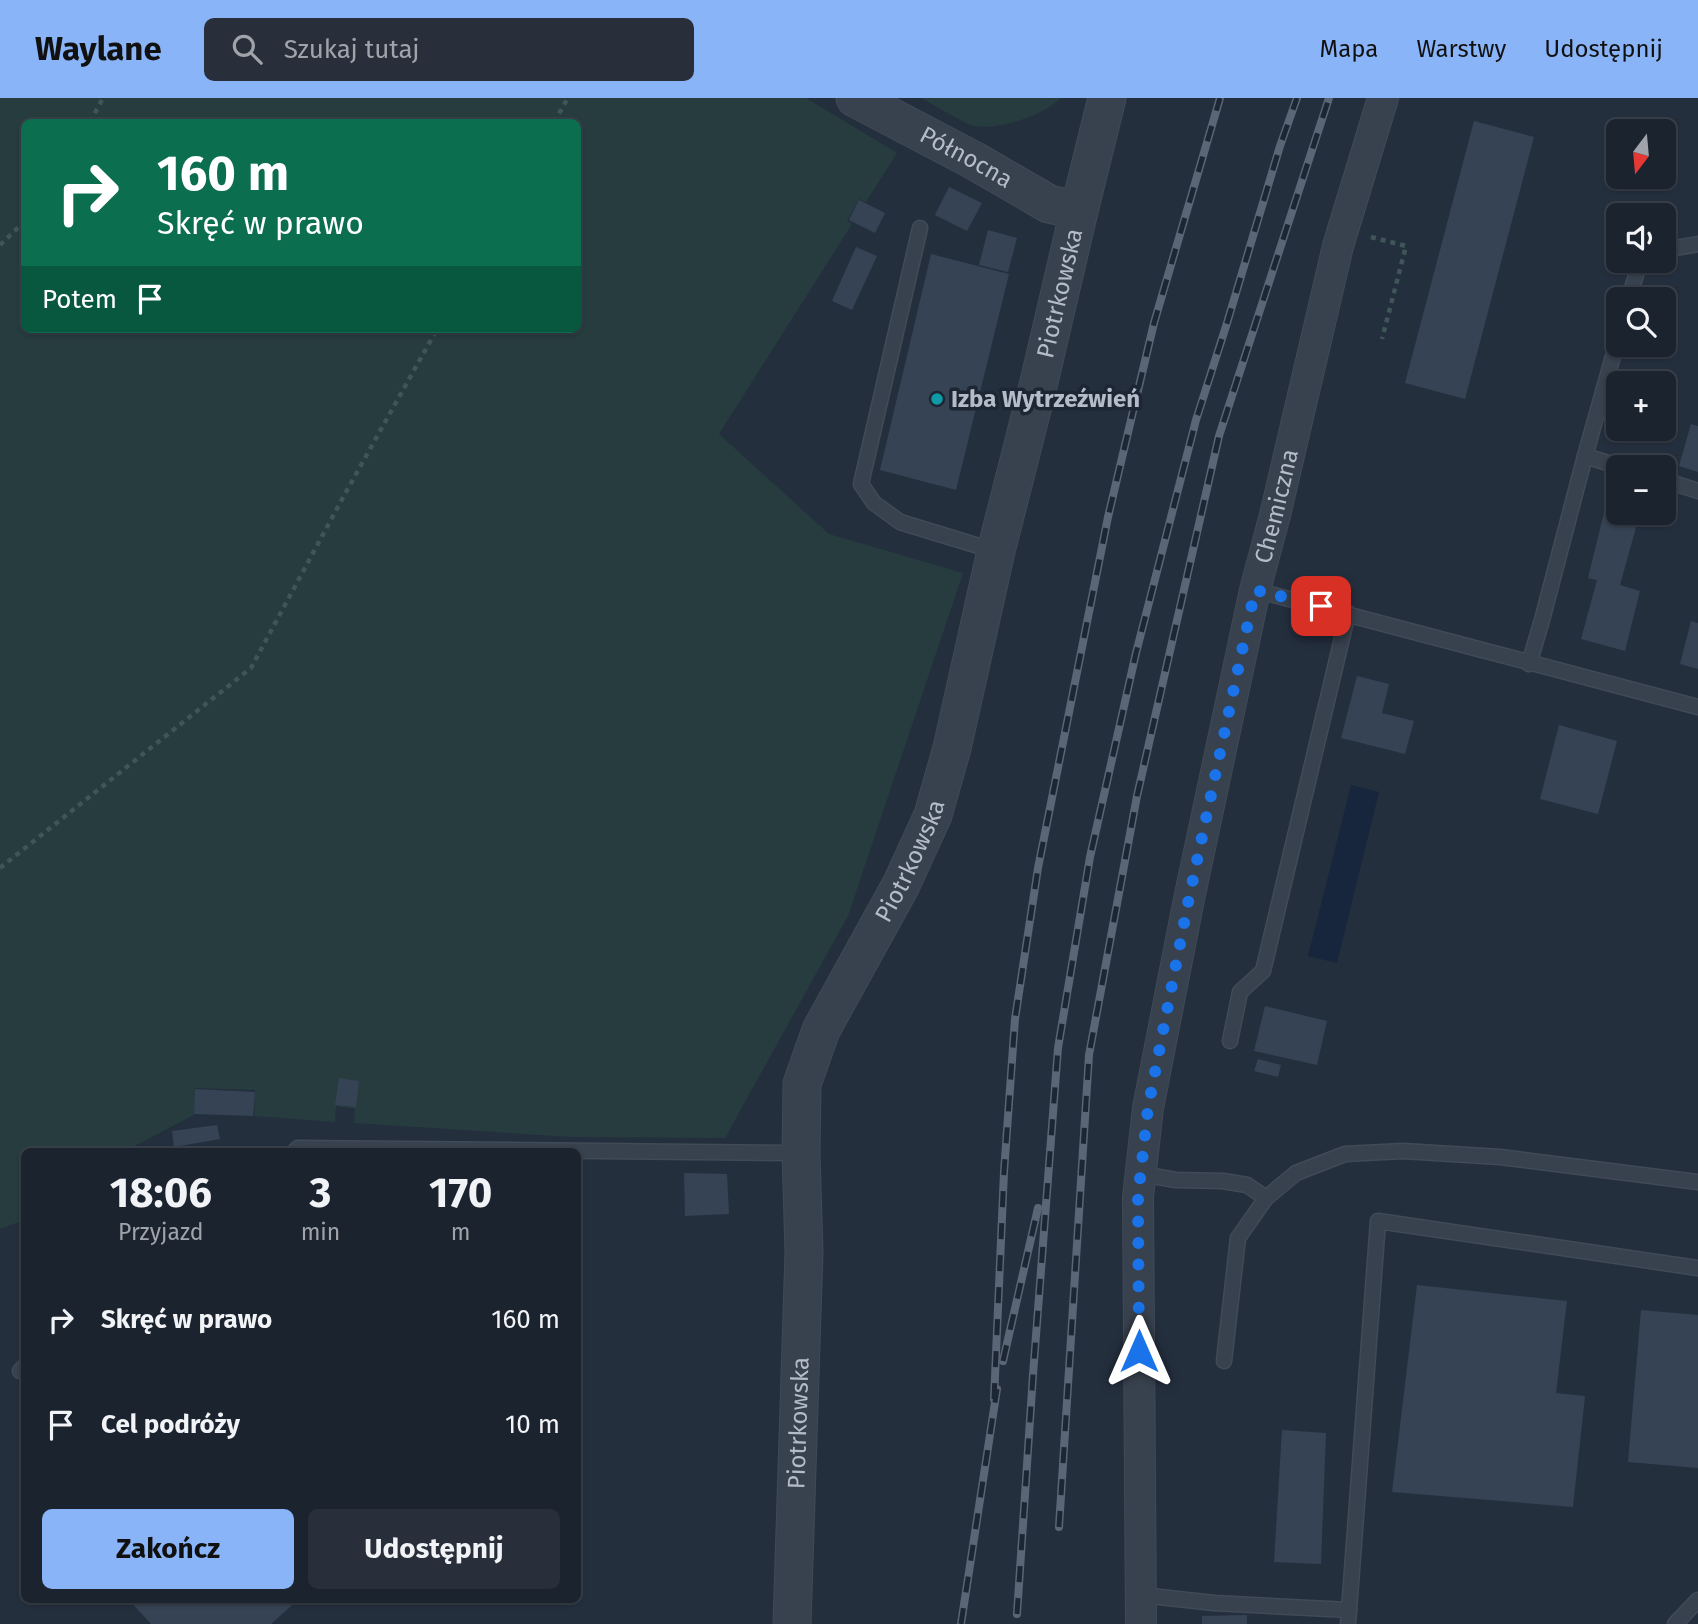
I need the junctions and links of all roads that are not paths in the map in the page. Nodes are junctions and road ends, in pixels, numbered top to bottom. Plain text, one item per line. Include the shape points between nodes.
1 (855, 98) edge
2 (1107, 98) edge
3 (1383, 98) edge
4 (1079, 211) junction
5 (920, 228) dead end
6 (1698, 244) edge
7 (1676, 248) edge
8 (1613, 357) edge
9 (1584, 456) junction
10 (1606, 463) edge
11 (1676, 484) edge
12 (1698, 491) edge
13 (996, 551) junction
14 (1255, 590) junction
15 (1348, 613) junction
16 (1529, 664) junction
17 (1698, 707) edge
18 (1230, 1041) dead end
19 (581, 1151) edge
20 (801, 1153) junction
21 (1141, 1174) junction
22 (1698, 1182) edge
23 (1266, 1198) junction
24 (1698, 1268) edge
25 (1224, 1361) dead end
26 (1698, 1600) edge
27 (1141, 1610) edge
28 (1348, 1617) edge
29 (792, 1624) edge
30 (1675, 1624) edge

1 - 4 street, Północna via 1049,204
2 - 4 street, Piotrkowska
3 - 14 street, Chemiczna via 1338,246
4 - 13 street, Piotrkowska
5 - 13 lane via 861,484 874,503 900,522
6 - 7 lane
8 - 9 lane
9 - 10 lane
9 - 16 lane
11 - 12 lane
13 - 20 street, Piotrkowska via 933,815 901,885 821,1030 802,1084
14 - 15 lane
14 - 21 street, Chemiczna via 1189,898 1151,1095
15 - 16 lane
15 - 18 lane via 1263,971 1240,992
16 - 17 lane
19 - 20 lane
20 - 29 street, Piotrkowska via 804,1252
21 - 23 lane via 1247,1185
21 - 27 street, Chemiczna
22 - 23 lane via 1500,1157 1403,1151 1345,1154 1296,1173
23 - 25 lane via 1238,1238
24 - 28 lane via 1378,1221
26 - 30 lane
27 - 28 lane via 1214,1602

